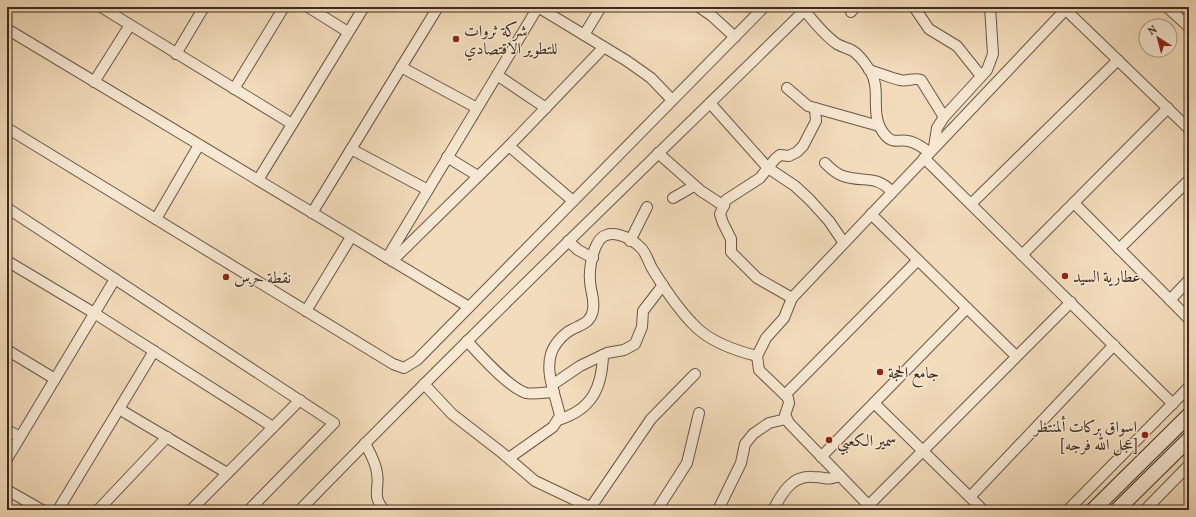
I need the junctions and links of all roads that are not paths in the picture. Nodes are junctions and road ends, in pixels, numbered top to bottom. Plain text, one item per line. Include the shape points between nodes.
1 (101, 7) edge
2 (204, 7) edge
3 (284, 7) edge
4 (308, 7) edge
5 (364, 7) edge
6 (438, 7) edge
7 (538, 7) edge
8 (601, 7) edge
9 (699, 7) edge
10 (764, 7) edge
11 (914, 7) edge
12 (990, 7) edge
13 (1067, 8) edge
14 (1171, 8) edge
15 (806, 9) edge
16 (130, 24) junction
17 (1189, 28) edge
18 (7, 29) edge
19 (348, 32) junction
20 (584, 35) junction
21 (734, 37) junction
22 (604, 47) junction
23 (176, 54) junction
24 (1118, 60) junction
25 (401, 67) junction
26 (869, 70) junction
27 (497, 75) junction
28 (981, 76) junction
29 (94, 82) junction
30 (787, 88) dead end
31 (234, 89) junction
32 (672, 100) junction
33 (710, 103) junction
34 (477, 108) junction
35 (546, 108) junction
36 (815, 108) junction
37 (1168, 108) junction
38 (944, 117) junction
39 (292, 124) junction
40 (879, 126) junction
41 (7, 128) edge
42 (1189, 129) edge
43 (199, 145) junction
44 (509, 146) junction
45 (351, 149) junction
46 (658, 153) junction
47 (929, 153) junction
48 (447, 157) junction
49 (825, 163) dead end
50 (768, 168) junction
51 (478, 176) junction
52 (258, 180) junction
53 (1189, 180) edge
54 (694, 186) junction
55 (428, 190) junction
56 (892, 192) junction
57 (673, 198) dead end
58 (573, 200) junction
59 (1074, 203) junction
60 (971, 204) junction
61 (724, 206) junction
62 (647, 207) dead end
63 (7, 208) edge
64 (312, 213) junction
65 (871, 214) junction
66 (156, 218) junction
67 (351, 236) junction
68 (630, 240) junction
69 (568, 241) junction
70 (844, 243) junction
71 (1119, 249) junction
72 (1022, 255) junction
73 (593, 258) junction
74 (390, 259) junction
75 (918, 260) junction
76 (7, 261) edge
77 (115, 278) junction
78 (1189, 280) edge
79 (664, 285) junction
80 (792, 298) junction
81 (1170, 300) junction
82 (1070, 302) junction
83 (468, 307) junction
84 (967, 308) junction
85 (306, 310) junction
86 (94, 313) junction
87 (1189, 319) edge
88 (467, 341) junction
89 (1114, 345) junction
90 (7, 350) edge
91 (154, 351) junction
92 (603, 355) junction
93 (757, 356) junction
94 (1016, 356) junction
95 (695, 374) dead end
96 (55, 379) junction
97 (424, 384) junction
98 (1189, 387) edge
99 (553, 389) junction
100 (785, 395) junction
101 (300, 400) junction
102 (874, 403) junction
103 (1173, 404) junction
104 (119, 409) junction
105 (699, 414) dead end
106 (1189, 415) edge
107 (786, 419) junction
108 (558, 420) junction
109 (273, 427) junction
110 (7, 430) edge
111 (1170, 433) junction
112 (20, 437) junction
113 (167, 438) junction
114 (1186, 442) edge
115 (365, 443) junction
116 (923, 451) junction
117 (821, 457) junction
118 (509, 458) junction
119 (7, 459) edge
120 (1189, 465) edge
121 (227, 473) junction
122 (840, 476) junction
123 (7, 490) edge
124 (970, 497) junction
125 (594, 508) edge
126 (871, 508) edge
127 (42, 510) edge
128 (58, 510) edge
129 (98, 510) edge
130 (191, 510) edge
131 (249, 510) edge
132 (300, 510) edge
133 (384, 510) edge
134 (656, 510) edge
135 (718, 510) edge
136 (773, 510) edge
137 (983, 510) edge
138 (1068, 510) edge
139 (1093, 510) edge
140 (1117, 510) edge
141 (1145, 510) edge

1 - 16 street
2 - 23 street
3 - 31 street
4 - 19 street
5 - 19 street
6 - 25 street
7 - 20 street
7 - 27 street
8 - 20 street
9 - 21 street
10 - 21 street
11 - 28 street via 929,29 957,46
12 - 28 street via 993,54 987,70
13 - 24 street
13 - 47 street
14 - 17 street
15 - 26 street via 836,44 854,52 865,62
15 - 33 street
16 - 23 street
16 - 29 street
18 - 29 street
19 - 39 street
20 - 22 street
21 - 32 street
22 - 32 street via 651,78
22 - 35 street
23 - 31 street
24 - 37 street
24 - 60 street
25 - 34 street
25 - 45 street
26 - 38 street via 897,80 922,80
26 - 40 street via 876,88 874,107
27 - 34 street
27 - 35 street
28 - 38 street
29 - 43 street
30 - 36 street via 808,106
31 - 39 street
32 - 58 street
33 - 46 street
33 - 50 street
34 - 48 street
35 - 44 street
36 - 40 street
36 - 50 street via 816,121 803,146 789,156 780,155
37 - 42 street
37 - 59 street
38 - 47 street via 937,128
39 - 52 street
40 - 47 street via 886,137 900,142 907,140
41 - 66 street
43 - 52 street
43 - 66 street
44 - 51 street
44 - 58 street
45 - 55 street
45 - 64 street
46 - 54 street
46 - 69 street
47 - 56 street
47 - 60 street
48 - 51 street
48 - 55 street
49 - 56 street via 841,176 877,180
50 - 61 street via 760,178 726,200
50 - 70 street via 795,186 810,200
51 - 74 street
52 - 64 street
53 - 71 street
54 - 57 street
54 - 61 street
55 - 74 street
56 - 65 street
58 - 83 street
59 - 71 street
59 - 72 street
60 - 72 street
61 - 80 street via 720,214 731,239 730,252 757,278
62 - 68 street
63 - 77 street
64 - 67 street
65 - 70 street
65 - 75 street
66 - 85 street
67 - 74 street
67 - 85 street
68 - 73 street via 608,233 596,244
68 - 79 street via 642,250
69 - 73 street
69 - 88 street
70 - 80 street
71 - 81 street
72 - 82 street
73 - 99 street via 590,279 594,303 592,314 587,322 572,329 560,339 552,354 550,379
74 - 83 street
75 - 84 street
75 - 100 street
76 - 86 street
77 - 86 street
77 - 101 street
78 - 81 street
79 - 92 street via 643,311 642,327 635,344 624,350
79 - 93 street via 686,317 699,330 739,352
80 - 93 street via 784,318 766,338
81 - 87 street
82 - 89 street
82 - 94 street
83 - 85 street via 417,360 404,368 393,364
84 - 94 street
84 - 102 street
86 - 91 street
86 - 96 street
88 - 97 street
88 - 99 street via 484,360 526,393
89 - 103 street
89 - 124 street
90 - 96 street
91 - 104 street
91 - 109 street
92 - 99 street via 580,366
92 - 108 street via 602,374 590,402 572,415
93 - 100 street via 759,370
94 - 116 street
95 - 125 street via 651,419
96 - 112 street
97 - 115 street
97 - 118 street via 452,414
98 - 103 street
99 - 108 street via 560,416
100 - 107 street via 789,403
101 - 109 street
101 - 131 street via 334,423
102 - 116 street
102 - 117 street
103 - 138 street
104 - 113 street
104 - 128 street
105 - 134 street via 687,463
106 - 111 main road
107 - 117 street
107 - 135 street via 769,423 753,434 745,444 741,463
108 - 118 street via 554,427
109 - 121 street
110 - 112 street
111 - 114 main road
111 - 139 main road
112 - 119 street
113 - 121 street
113 - 129 street
114 - 140 main road
115 - 132 street
115 - 133 street via 378,474 376,494 379,505
116 - 124 street
116 - 126 street
117 - 122 street
118 - 125 street via 536,481
120 - 141 street
121 - 130 street
122 - 126 street
122 - 136 street via 828,480 814,476 800,477 789,486
123 - 127 street
124 - 137 street

